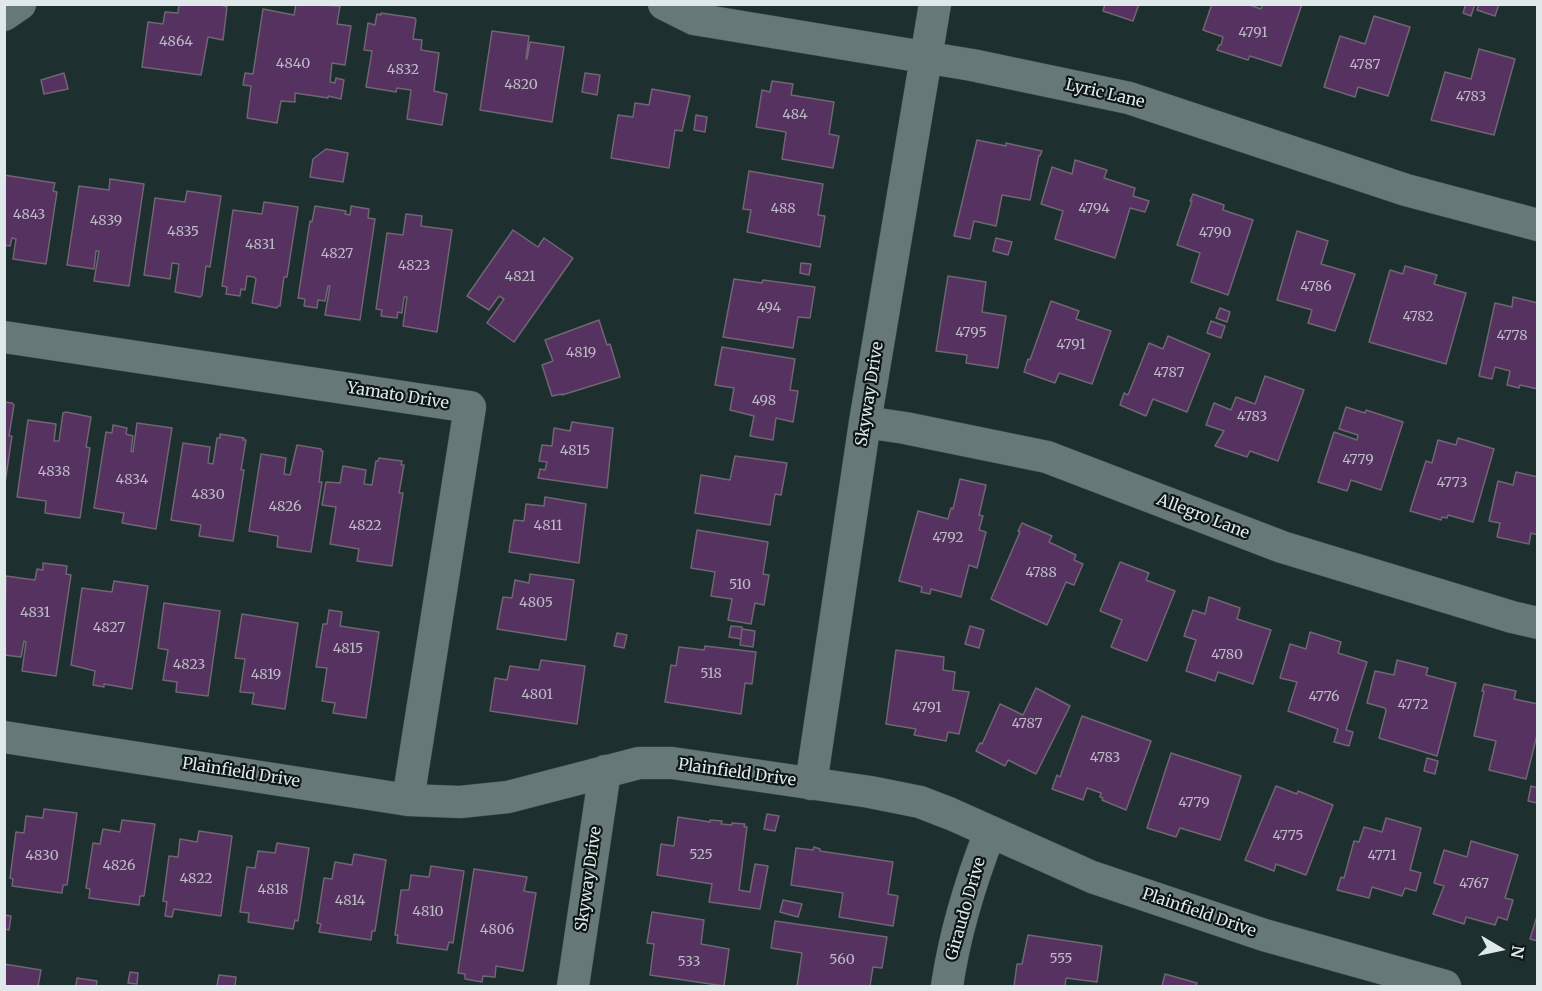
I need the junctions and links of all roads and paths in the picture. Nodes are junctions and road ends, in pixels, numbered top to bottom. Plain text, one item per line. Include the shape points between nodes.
1 (21, 4) edge
2 (664, 4) edge
3 (935, 4) edge
4 (4, 15) edge
5 (926, 57) junction
6 (1538, 225) edge
7 (4, 337) edge
8 (865, 422) junction
9 (1538, 623) edge
10 (4, 737) edge
11 (605, 771) junction
12 (811, 784) junction
13 (408, 800) junction
14 (990, 832) junction
15 (573, 987) edge
16 (947, 987) edge
17 (1445, 987) edge

1 - 4 street
2 - 5 street, Lyric Lane via 694,19
3 - 5 street, Skyway Drive
5 - 6 street, Lyric Lane via 1129,98 1406,190
5 - 8 street, Skyway Drive
7 - 13 street, Yamato Drive via 470,407
8 - 9 street, Allegro Lane via 1047,457 1282,547
8 - 12 street, Skyway Drive
10 - 13 street, Plainfield Drive
11 - 12 street, Plainfield Drive via 639,763 672,763
11 - 13 street, Plainfield Drive via 507,797 460,802
11 - 15 street, Skyway Drive
12 - 14 street, Plainfield Drive via 920,802
14 - 16 street, Giraudo Drive via 969,887
14 - 17 street, Plainfield Drive via 1092,877 1264,936

